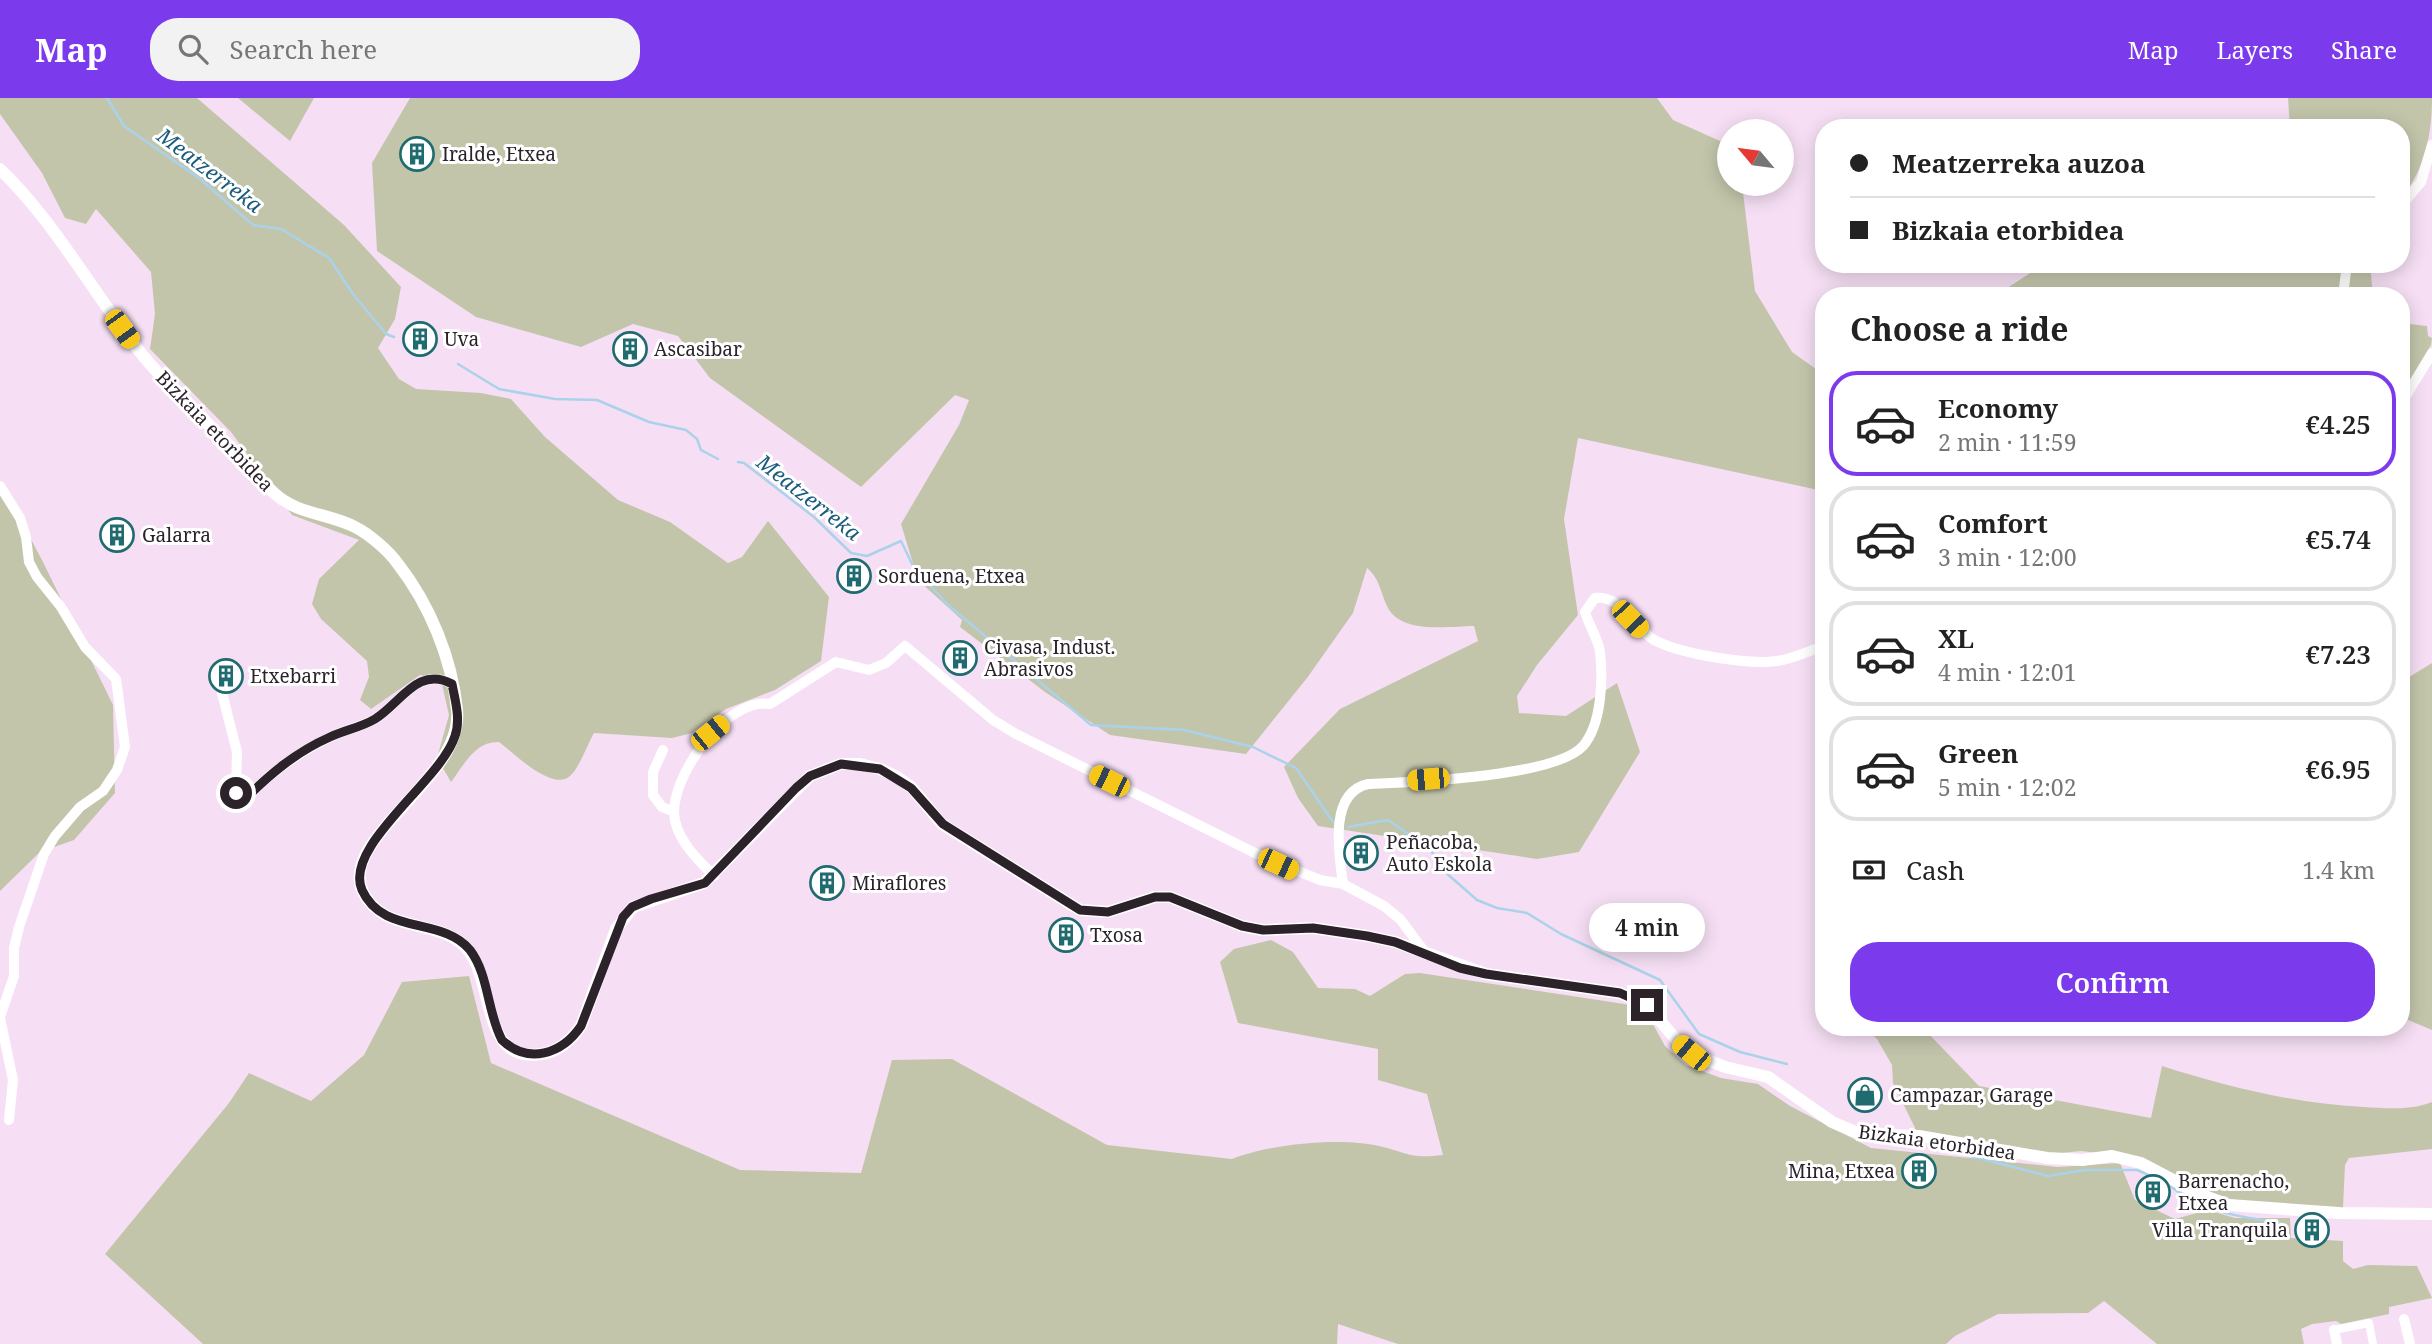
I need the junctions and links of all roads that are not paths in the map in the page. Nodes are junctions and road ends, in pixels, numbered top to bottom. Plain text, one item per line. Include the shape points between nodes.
1 (2432, 145) edge
2 (0, 169) edge
3 (2410, 195) edge
4 (2432, 353) edge
5 (2410, 389) edge
6 (0, 486) edge
7 (1815, 649) edge
8 (452, 684) junction
9 (222, 693) dead end
10 (663, 750) dead end
11 (674, 812) junction
12 (714, 876) junction
13 (1343, 884) junction
14 (1426, 955) junction
15 (0, 1018) edge
16 (9, 1120) dead end
17 (2432, 1214) edge
18 (2404, 1319) dead end
19 (2334, 1330) joint
20 (2337, 1344) edge
21 (2373, 1344) edge
22 (2410, 1344) edge

1 - 3 street via 2421,182
2 - 8 street, Bizkaia etorbidea via 34,207 133,344 275,494 306,512 356,527 397,562 429,614
4 - 5 street
6 - 15 street via 20,518 29,562 37,577 85,647 116,679 125,747 108,785 80,807 44,854 19,927 14,976
7 - 13 street via 1781,661 1733,659 1660,642 1640,629 1617,603 1595,598 1585,612 1599,648 1600,689 1593,724 1581,748 1558,760 1514,771 1357,788 1346,801 1340,826
8 - 9 street via 434,679 415,684 377,718 329,737 285,762 244,800 236,793 237,752
8 - 12 street, Bizkaia etorbidea via 456,735 446,757 379,835 359,867 359,879 368,901 394,921 452,936 469,949 484,982 496,1030 511,1050 532,1056 550,1053 574,1037 623,917 632,907
10 - 11 street via 653,772 653,795 662,807
11 - 12 street via 683,839
11 - 13 street via 677,796 710,733 741,708 756,702 770,704 836,662 869,670 886,663 905,646 1016,734 1292,870
12 - 14 street, Bizkaia etorbidea via 810,776 841,764 860,764 897,777 943,824 1080,910 1108,912 1155,897 1170,897 1242,926 1331,930 1395,942
13 - 14 street via 1395,913
14 - 17 street, Bizkaia etorbidea via 1486,974 1635,997 1691,1053 1725,1068 1768,1077 1832,1122 1860,1134 1919,1136 2047,1158 2112,1156 2141,1163 2230,1205
15 - 16 street via 13,1080
18 - 22 street
19 - 20 street
19 - 21 street via 2369,1323

